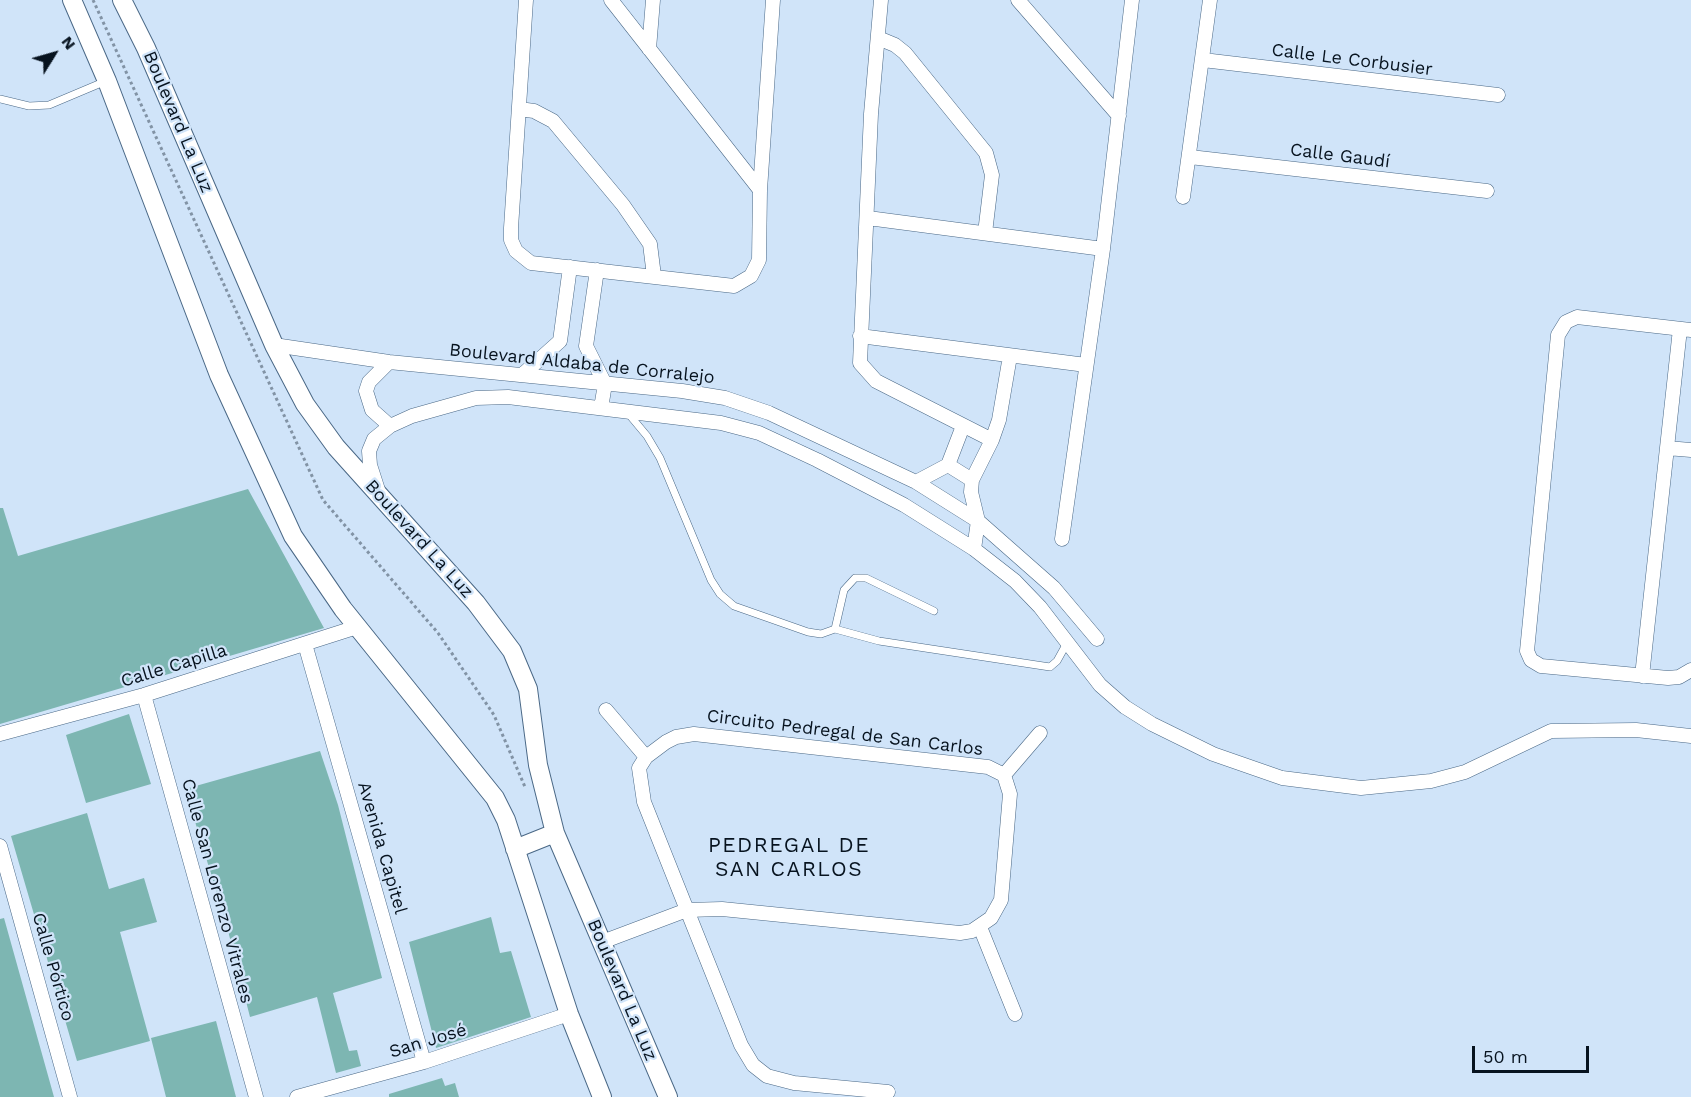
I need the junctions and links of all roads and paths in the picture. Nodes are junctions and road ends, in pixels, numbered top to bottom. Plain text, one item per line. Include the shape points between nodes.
1 (61, 0) edge
2 (93, 0) edge
3 (122, 0) edge
4 (132, 0) edge
5 (526, 0) edge
6 (611, 0) edge
7 (653, 0) edge
8 (773, 0) edge
9 (881, 0) edge
10 (1018, 0) edge
11 (1132, 0) edge
12 (1210, 0) edge
13 (75, 6) edge
14 (878, 38) junction
15 (146, 48) junction
16 (649, 49) junction
17 (1203, 60) junction
18 (106, 81) junction
19 (1498, 95) dead end
20 (0, 99) edge
21 (519, 109) junction
22 (1119, 116) junction
23 (1190, 157) junction
24 (760, 190) junction
25 (1487, 191) dead end
26 (1183, 197) dead end
27 (868, 218) junction
28 (985, 233) junction
29 (1103, 249) junction
30 (570, 267) junction
31 (597, 270) junction
32 (654, 276) junction
33 (1686, 329) edge
34 (860, 336) junction
35 (560, 341) junction
36 (274, 345) junction
37 (586, 346) junction
38 (1010, 356) junction
39 (389, 362) junction
40 (1086, 365) junction
41 (522, 375) junction
42 (605, 384) junction
43 (601, 408) junction
44 (625, 411) junction
45 (390, 426) junction
46 (963, 426) junction
47 (992, 441) junction
48 (1667, 448) junction
49 (1691, 450) edge
50 (948, 465) junction
51 (972, 480) junction
52 (916, 482) junction
53 (379, 495) junction
54 (978, 521) junction
55 (1062, 539) dead end
56 (974, 549) junction
57 (934, 611) dead end
58 (357, 627) junction
59 (835, 629) junction
60 (1097, 639) dead end
61 (1067, 643) junction
62 (305, 644) junction
63 (1691, 670) edge
64 (1642, 676) junction
65 (144, 695) junction
66 (606, 710) dead end
67 (1040, 733) dead end
68 (0, 734) edge
69 (1691, 736) edge
70 (646, 757) junction
71 (1004, 775) junction
72 (529, 797) dead end
73 (555, 833) junction
74 (0, 846) edge
75 (515, 849) junction
76 (687, 910) junction
77 (980, 927) junction
78 (602, 942) junction
79 (569, 1014) junction
80 (1015, 1014) dead end
81 (424, 1062) junction
82 (888, 1092) dead end
83 (70, 1097) edge
84 (256, 1097) edge
85 (297, 1097) edge
86 (602, 1097) edge
87 (668, 1097) edge

1 - 13 main road
2 - 72 path via 323,500 438,633 494,716
3 - 15 main road, Boulevard La Luz
4 - 15 main road
5 - 21 street
6 - 16 street
7 - 16 street
8 - 24 street
9 - 14 street
10 - 22 street
11 - 22 street
12 - 17 street
13 - 18 main road
14 - 27 street
14 - 28 street via 905,53 986,153 992,175
15 - 36 main road, Boulevard La Luz
16 - 24 street
17 - 19 street, Calle Le Corbusier
17 - 23 street
18 - 20 lane via 49,105 29,106
18 - 58 main road via 245,435 293,536
21 - 30 street via 511,240 516,251 531,262
21 - 32 street via 543,114 553,121 623,205 650,244
22 - 29 street
23 - 25 street, Calle Gaudí
23 - 26 street
24 - 32 street via 759,260 751,276 734,286
27 - 28 street
27 - 34 street
28 - 29 street
29 - 40 street
30 - 31 street
30 - 35 street
31 - 32 street
31 - 37 street
33 - 48 street
33 - 64 street via 1577,317 1566,322 1558,335 1527,651 1531,660 1541,666
34 - 38 street
34 - 46 street via 861,363 876,381
35 - 37 street
35 - 41 street
36 - 39 street, Boulevard Aldaba de Corralejo
36 - 53 main road, Boulevard La Luz via 322,429
37 - 42 street
38 - 40 street
38 - 47 street
39 - 41 street, Boulevard Aldaba de Corralejo
39 - 45 street via 369,382 366,391 372,410
40 - 55 street
41 - 42 street, Boulevard Aldaba de Corralejo
42 - 43 street
42 - 52 street, Boulevard Aldaba de Corralejo via 725,398 769,413
43 - 44 street
43 - 45 street via 508,397 476,398 434,408
44 - 56 street via 721,423 759,433 904,505
44 - 59 lane via 660,458 720,594 734,606 808,632 821,634
45 - 53 street via 374,439 369,451
46 - 47 street
46 - 50 street
47 - 51 street
48 - 49 street
48 - 64 street
50 - 51 street
50 - 52 street
51 - 54 street
52 - 54 street, Boulevard Aldaba de Corralejo
53 - 73 main road, Boulevard La Luz via 476,603 512,651 528,689 538,765
54 - 56 street
54 - 60 street, Boulevard Aldaba de Corralejo via 1054,588
56 - 61 street via 1015,581
57 - 59 lane via 866,578 855,578 844,590
58 - 62 street, Calle Capilla
58 - 75 main road via 495,798
59 - 61 lane via 879,641 1050,667 1058,661
61 - 69 street via 1100,685 1152,724 1213,754 1282,778 1361,788 1431,781 1465,772 1551,731 1636,730
62 - 65 street, Calle Capilla
62 - 81 street, Avenida Capitel
63 - 64 street via 1680,677
65 - 68 street, Calle Capilla
65 - 84 street, Calle San Lorenzo Vitrales
66 - 70 street
67 - 71 street
70 - 71 street, Circuito Pedregal de San Carlos via 676,737 694,734 988,767
70 - 76 street via 639,768 644,802
71 - 77 street, Circuito Pedregal de San Carlos via 1010,794 1001,900 991,918
73 - 75 main road
73 - 78 main road, Boulevard La Luz
74 - 83 street, Calle Pórtico
75 - 79 main road
76 - 77 street via 766,912 960,933
76 - 78 street
76 - 82 street via 741,1045 753,1065 767,1076 794,1083
77 - 80 street
78 - 87 main road, Boulevard La Luz
79 - 81 street, San José
79 - 86 main road
81 - 85 street, San José

